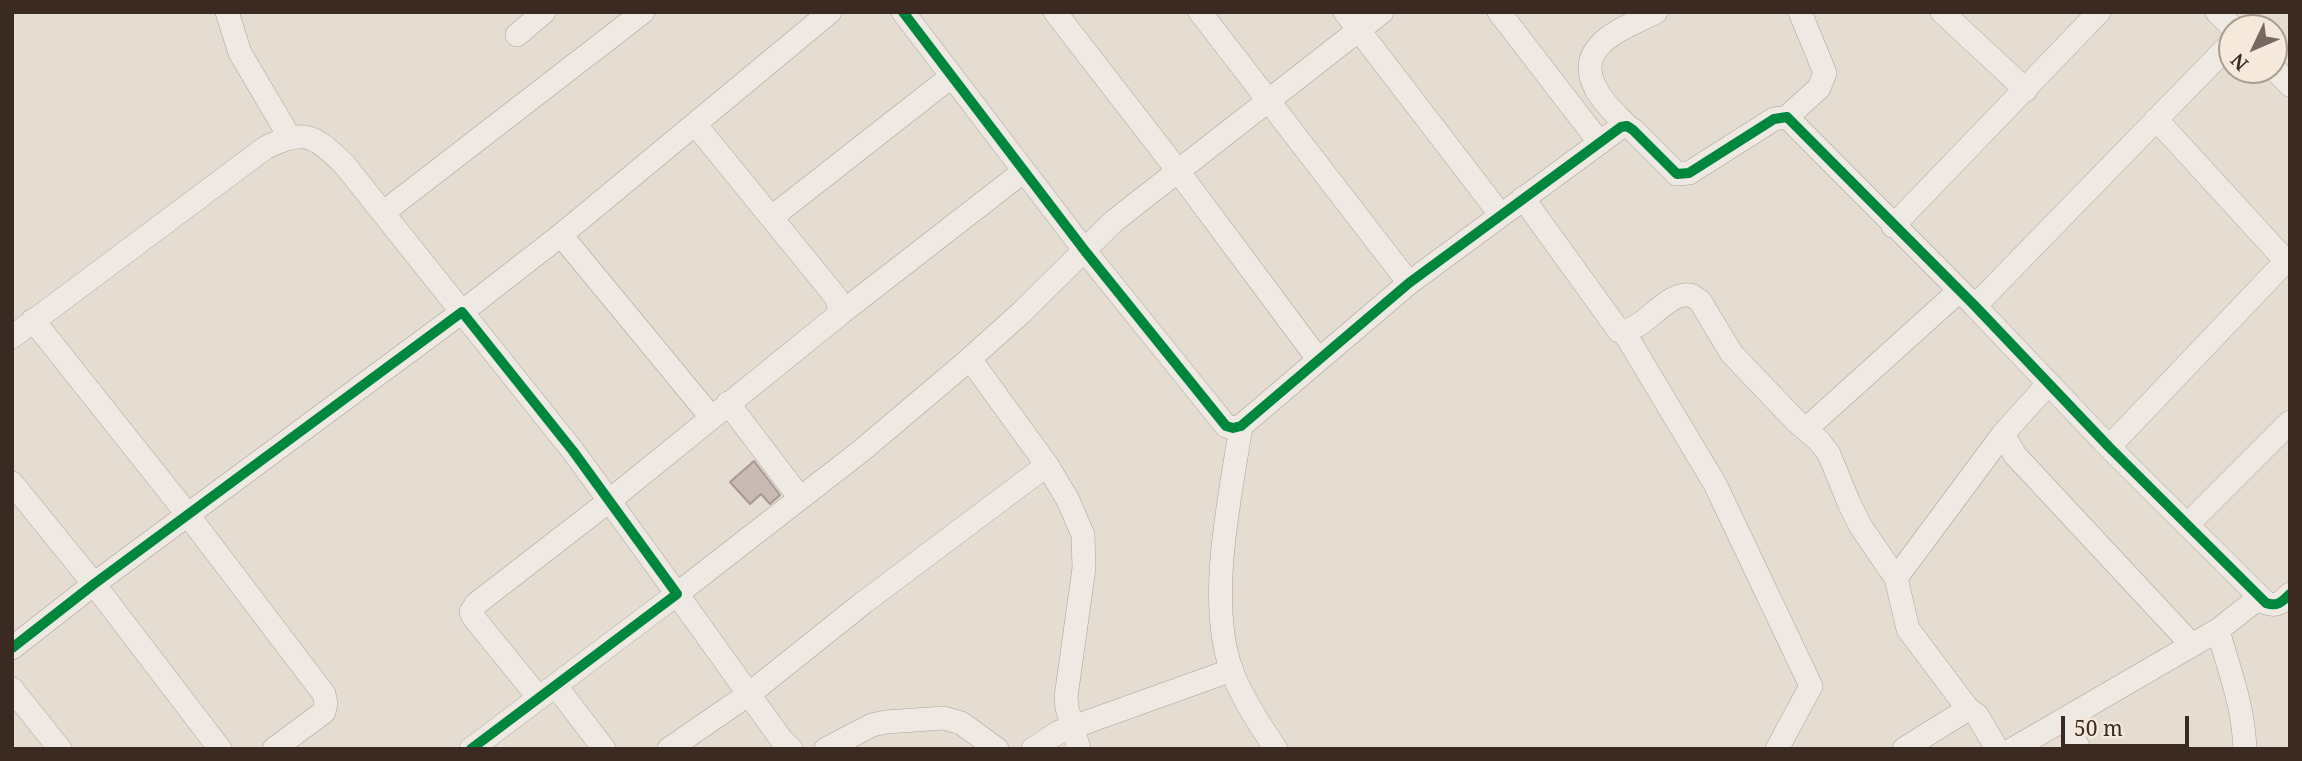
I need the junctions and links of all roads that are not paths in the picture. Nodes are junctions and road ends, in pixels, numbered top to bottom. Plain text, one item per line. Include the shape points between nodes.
1 (227, 12) edge
2 (544, 12) edge
3 (830, 12) edge
4 (903, 12) edge
5 (1055, 12) edge
6 (1200, 12) edge
7 (1382, 12) edge
8 (1499, 12) edge
9 (1656, 12) edge
10 (1800, 12) edge
11 (1942, 12) edge
12 (2099, 12) edge
13 (630, 16) edge
14 (1352, 21) edge
15 (517, 35) dead end
16 (2218, 56) edge
17 (951, 76) junction
18 (2026, 90) junction
19 (1267, 101) junction
20 (1787, 117) junction
21 (2156, 119) junction
22 (695, 124) junction
23 (1627, 126) junction
24 (289, 136) junction
25 (1600, 144) junction
26 (1024, 171) junction
27 (1178, 171) junction
28 (1523, 198) junction
29 (384, 212) junction
30 (1500, 214) junction
31 (772, 217) junction
32 (1893, 226) junction
33 (561, 235) junction
34 (1085, 251) junction
35 (2288, 259) edge
36 (1409, 283) junction
37 (1967, 298) junction
38 (462, 312) junction
39 (841, 313) junction
40 (33, 320) junction
41 (1625, 332) junction
42 (12, 337) edge
43 (970, 359) junction
44 (1318, 359) junction
45 (2049, 383) junction
46 (720, 410) junction
47 (2290, 422) edge
48 (1241, 425) junction
49 (1806, 429) junction
50 (2003, 434) junction
51 (2109, 447) junction
52 (1047, 465) junction
53 (15, 491) edge
54 (800, 498) junction
55 (609, 501) junction
56 (188, 515) junction
57 (2187, 525) junction
58 (1896, 578) junction
59 (94, 583) junction
60 (677, 594) junction
61 (2280, 600) edge
62 (2218, 630) junction
63 (2192, 645) junction
64 (12, 648) edge
65 (1232, 670) junction
66 (12, 689) edge
67 (547, 692) junction
68 (749, 694) junction
69 (1968, 709) junction
70 (2066, 719) junction
71 (1076, 739) edge
72 (60, 749) edge
73 (220, 749) edge
74 (274, 749) edge
75 (471, 749) edge
76 (604, 749) edge
77 (669, 749) edge
78 (791, 749) edge
79 (826, 749) edge
80 (997, 749) edge
81 (1033, 749) edge
82 (1276, 749) edge
83 (1777, 749) edge
84 (1904, 749) edge
85 (1997, 749) edge
86 (2013, 749) edge
87 (2078, 749) edge
88 (2245, 749) edge

1 - 24 street via 240,53
2 - 15 street
3 - 22 street
4 - 17 street
5 - 27 street
6 - 19 street
7 - 14 street
8 - 25 street
9 - 23 street via 1608,38 1596,47 1591,60 1596,90
10 - 20 street via 1825,73 1819,88
11 - 18 street
12 - 18 street
13 - 29 street
14 - 19 street
14 - 30 street
16 - 21 street
17 - 26 street
17 - 31 street
18 - 32 street
19 - 27 street
19 - 36 street
20 - 23 street via 1774,119 1683,175 1673,171
20 - 32 street
21 - 35 street
21 - 37 street
22 - 31 street
22 - 33 street
23 - 25 street
24 - 29 street via 310,137 324,145
24 - 40 street via 265,148
25 - 28 street
26 - 34 street
26 - 39 street
27 - 34 street via 1114,221
27 - 44 street
28 - 30 street
28 - 41 street via 1612,324
29 - 38 street
30 - 36 street
31 - 39 street via 836,297
32 - 37 street
33 - 38 street
33 - 46 street
34 - 43 street
34 - 48 street via 1226,426
35 - 51 street
36 - 44 street
37 - 45 street
37 - 49 street
38 - 55 street
38 - 56 street
39 - 46 street
40 - 42 street
40 - 56 street
41 - 49 street via 1678,296 1692,295 1732,354
41 - 83 street via 1715,484 1811,686
43 - 52 street
43 - 54 street
44 - 48 street
45 - 50 street
45 - 51 street
46 - 54 street
46 - 55 street
47 - 57 street
48 - 65 street via 1220,579
49 - 58 street via 1829,454 1861,527
50 - 58 street
50 - 63 street via 2015,455
51 - 57 street
52 - 68 street
52 - 71 street via 1083,535 1084,568 1066,697
53 - 59 street
54 - 60 street
55 - 60 street
55 - 67 street via 471,612
56 - 59 street
56 - 74 street via 324,694 324,712
57 - 61 street
58 - 69 street via 1908,629
59 - 64 street
59 - 73 street
60 - 67 street
60 - 68 street
61 - 62 street
62 - 63 street
62 - 88 street via 2239,694
63 - 70 street
65 - 71 street
65 - 82 street
66 - 72 street
67 - 75 street
67 - 76 street
68 - 77 street
68 - 78 street
69 - 84 street
69 - 85 street via 1977,715
70 - 86 street
70 - 87 street
71 - 81 street via 1059,732
79 - 80 street via 872,725 944,718 961,723

